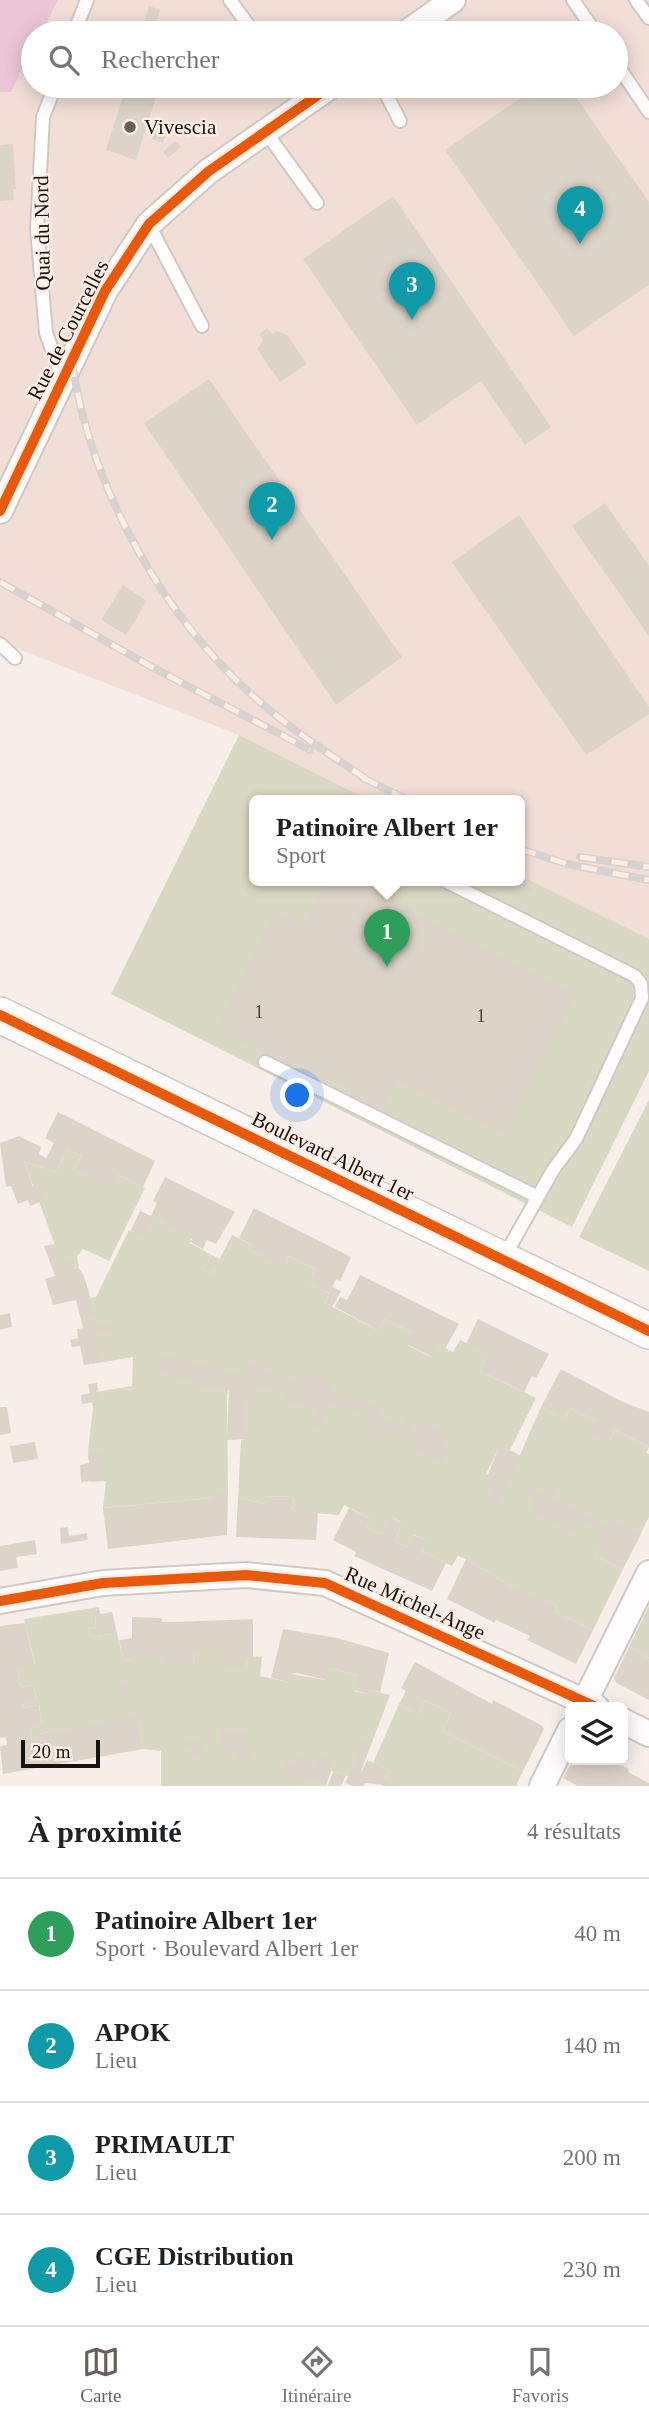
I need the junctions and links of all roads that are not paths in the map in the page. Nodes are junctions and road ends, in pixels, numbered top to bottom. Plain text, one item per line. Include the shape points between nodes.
1 (87, 0) edge
2 (230, 0) edge
3 (453, 0) edge
4 (573, 0) edge
5 (636, 0) edge
6 (649, 18) edge
7 (79, 21) edge
8 (245, 21) edge
9 (423, 21) edge
10 (588, 21) edge
11 (628, 81) edge
12 (50, 98) edge
13 (296, 98) edge
14 (388, 98) edge
15 (649, 112) edge
16 (400, 121) dead end
17 (265, 131) junction
18 (317, 203) dead end
19 (149, 225) junction
20 (202, 326) dead end
21 (63, 379) junction
22 (0, 511) edge
23 (0, 644) edge
24 (15, 658) dead end
25 (454, 886) edge
26 (0, 1015) edge
27 (265, 1062) dead end
28 (538, 1196) junction
29 (503, 1259) junction
30 (649, 1331) edge
31 (649, 1573) edge
32 (0, 1601) edge
33 (582, 1702) edge
34 (589, 1702) edge
35 (628, 1724) edge
36 (649, 1734) edge
37 (565, 1740) edge
38 (542, 1786) edge

1 - 7 lane
2 - 8 lane
3 - 9 street
4 - 10 lane
5 - 6 lane
11 - 15 lane
12 - 21 lane, Quai du Nord via 43,117 37,229 46,332
13 - 17 street, Rue de Courcelles
14 - 16 lane
17 - 18 lane
17 - 19 street, Rue de Courcelles via 209,171
19 - 20 lane
19 - 21 street, Rue de Courcelles via 105,291
21 - 22 street, Rue de Courcelles
23 - 24 lane
25 - 28 lane via 635,976 641,984 642,998 576,1139
26 - 29 main road, Boulevard Albert 1er
27 - 28 lane
28 - 29 lane
29 - 30 main road, Boulevard Albert 1er
31 - 34 street
32 - 33 street, Rue Michel-Ange via 103,1583 246,1575 325,1583
35 - 36 street
37 - 38 street

